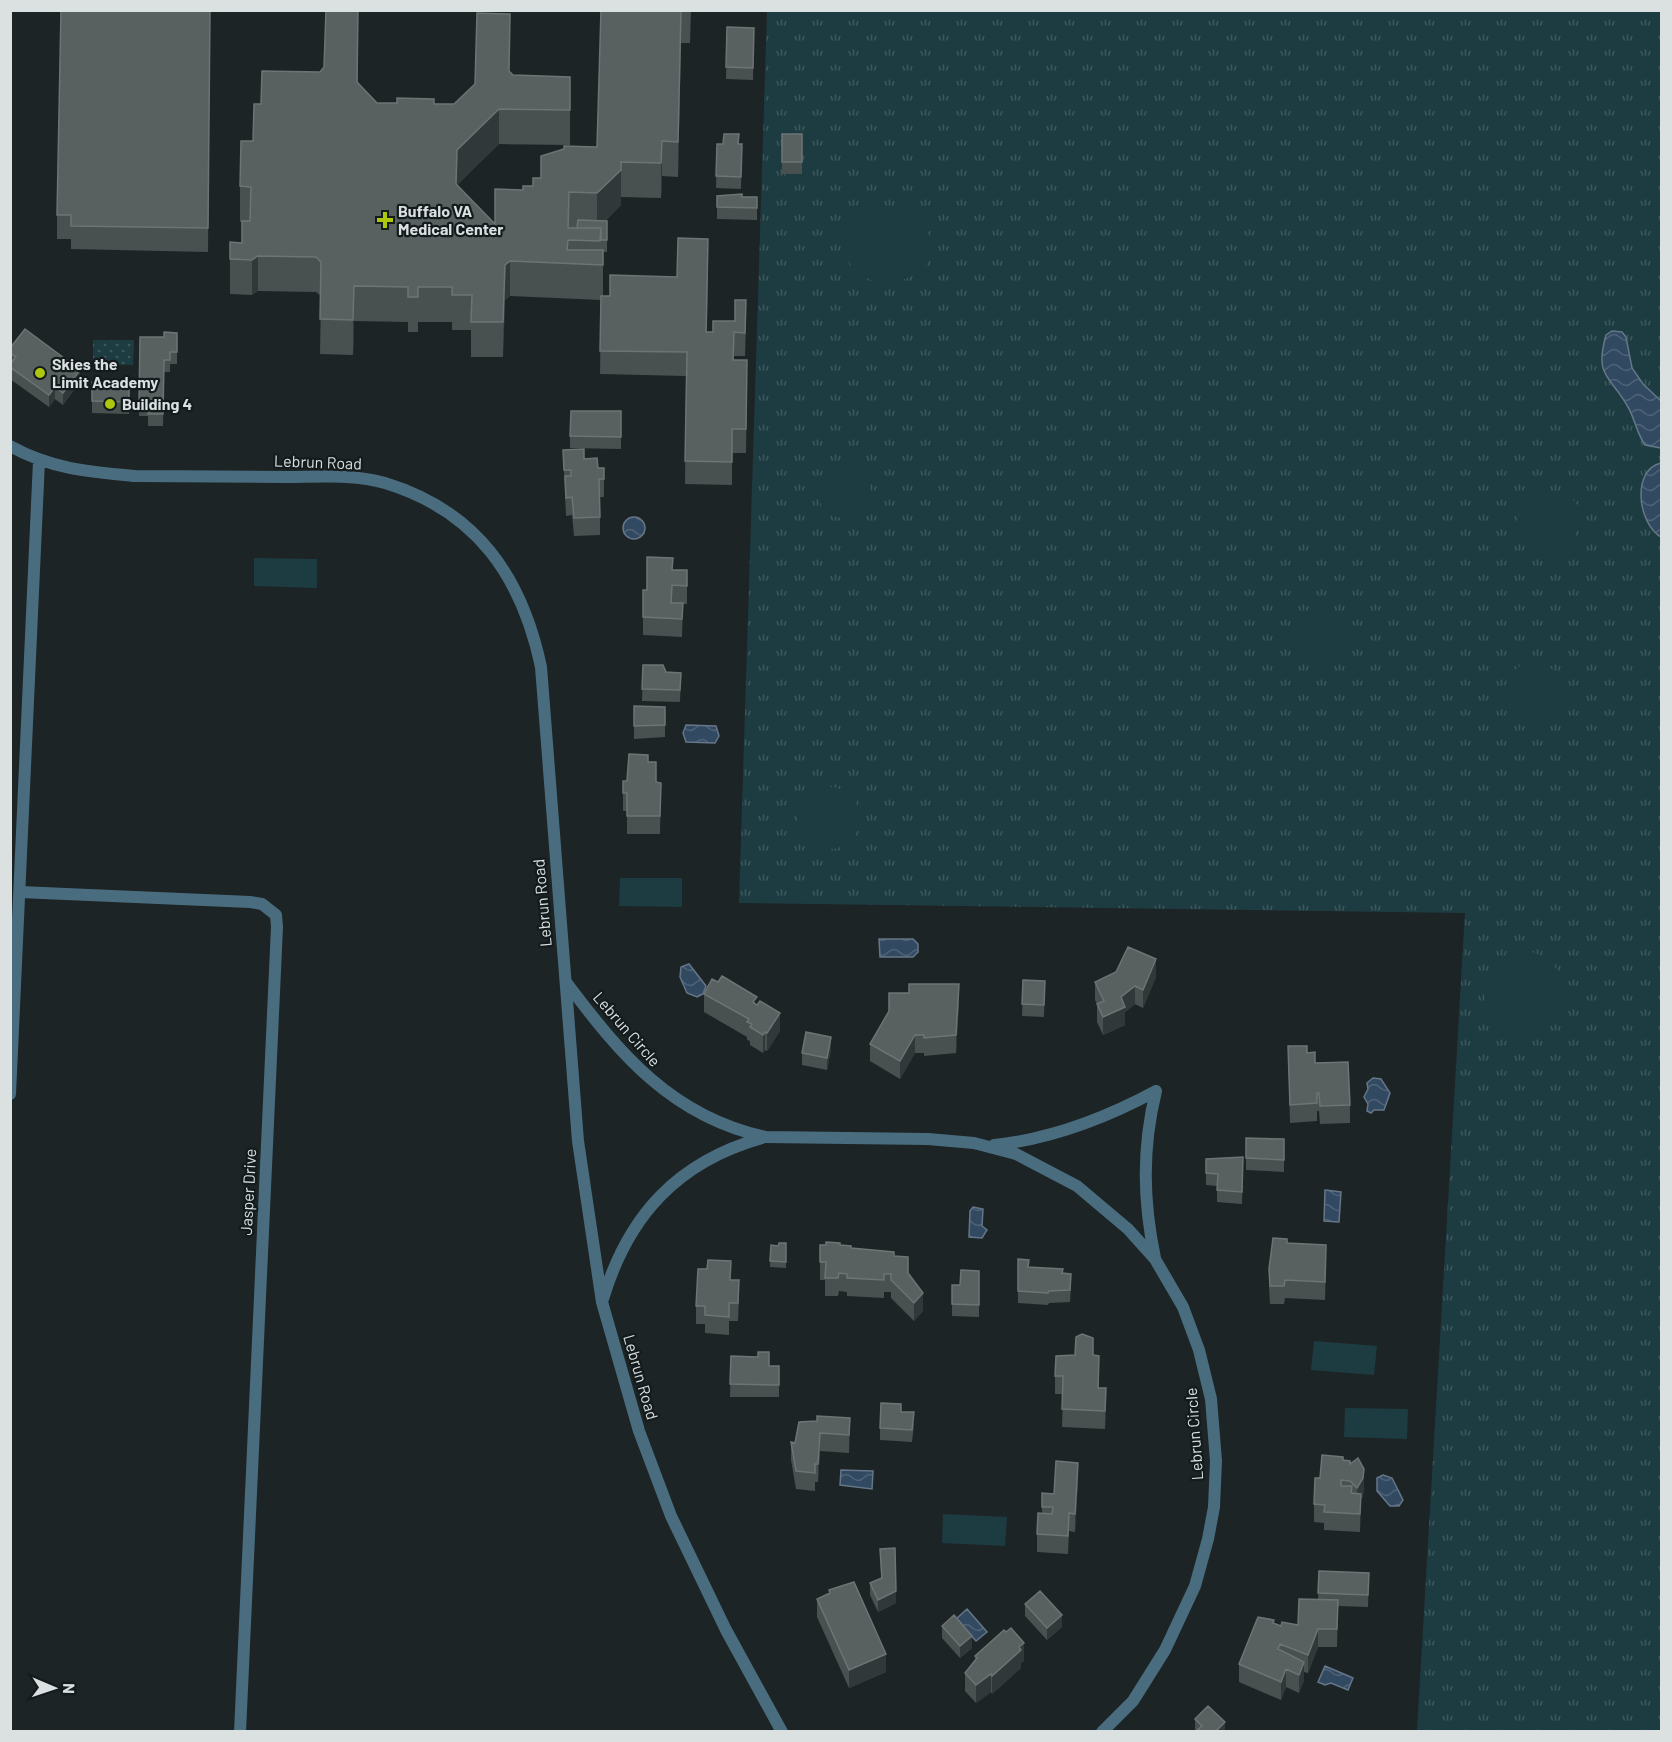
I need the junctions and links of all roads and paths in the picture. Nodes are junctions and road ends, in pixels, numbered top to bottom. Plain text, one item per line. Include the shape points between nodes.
1 (10, 446) edge
2 (39, 461) junction
3 (20, 892) junction
4 (565, 981) junction
5 (10, 1094) edge
6 (766, 1137) junction
7 (984, 1146) junction
8 (1155, 1259) junction
9 (602, 1302) junction
10 (784, 1730) edge
11 (240, 1731) edge
12 (1102, 1731) edge

1 - 2 street, Lebrun Road
2 - 3 street
2 - 4 street, Lebrun Road via 70,470 135,476 347,477 384,483 445,511 484,543 516,588 541,668
3 - 5 street
3 - 11 street, Jasper Drive via 250,902 262,904 276,915
4 - 6 street, Lebrun Circle via 621,1053 653,1083 688,1107 746,1133
4 - 9 street, Lebrun Road via 578,1142
6 - 7 street, Lebrun Circle via 928,1139
6 - 9 street, Lebrun Circle via 700,1163 653,1203 627,1238
7 - 8 street, Lebrun Circle via 1016,1154 1077,1186 1128,1229
7 - 8 street, Lebrun Circle via 1057,1135 1156,1091 1144,1169
8 - 12 street, Lebrun Circle via 1183,1307 1211,1399 1216,1461 1214,1507 1195,1586 1165,1650 1133,1701
9 - 10 street, Lebrun Road via 639,1431 671,1516 721,1621

